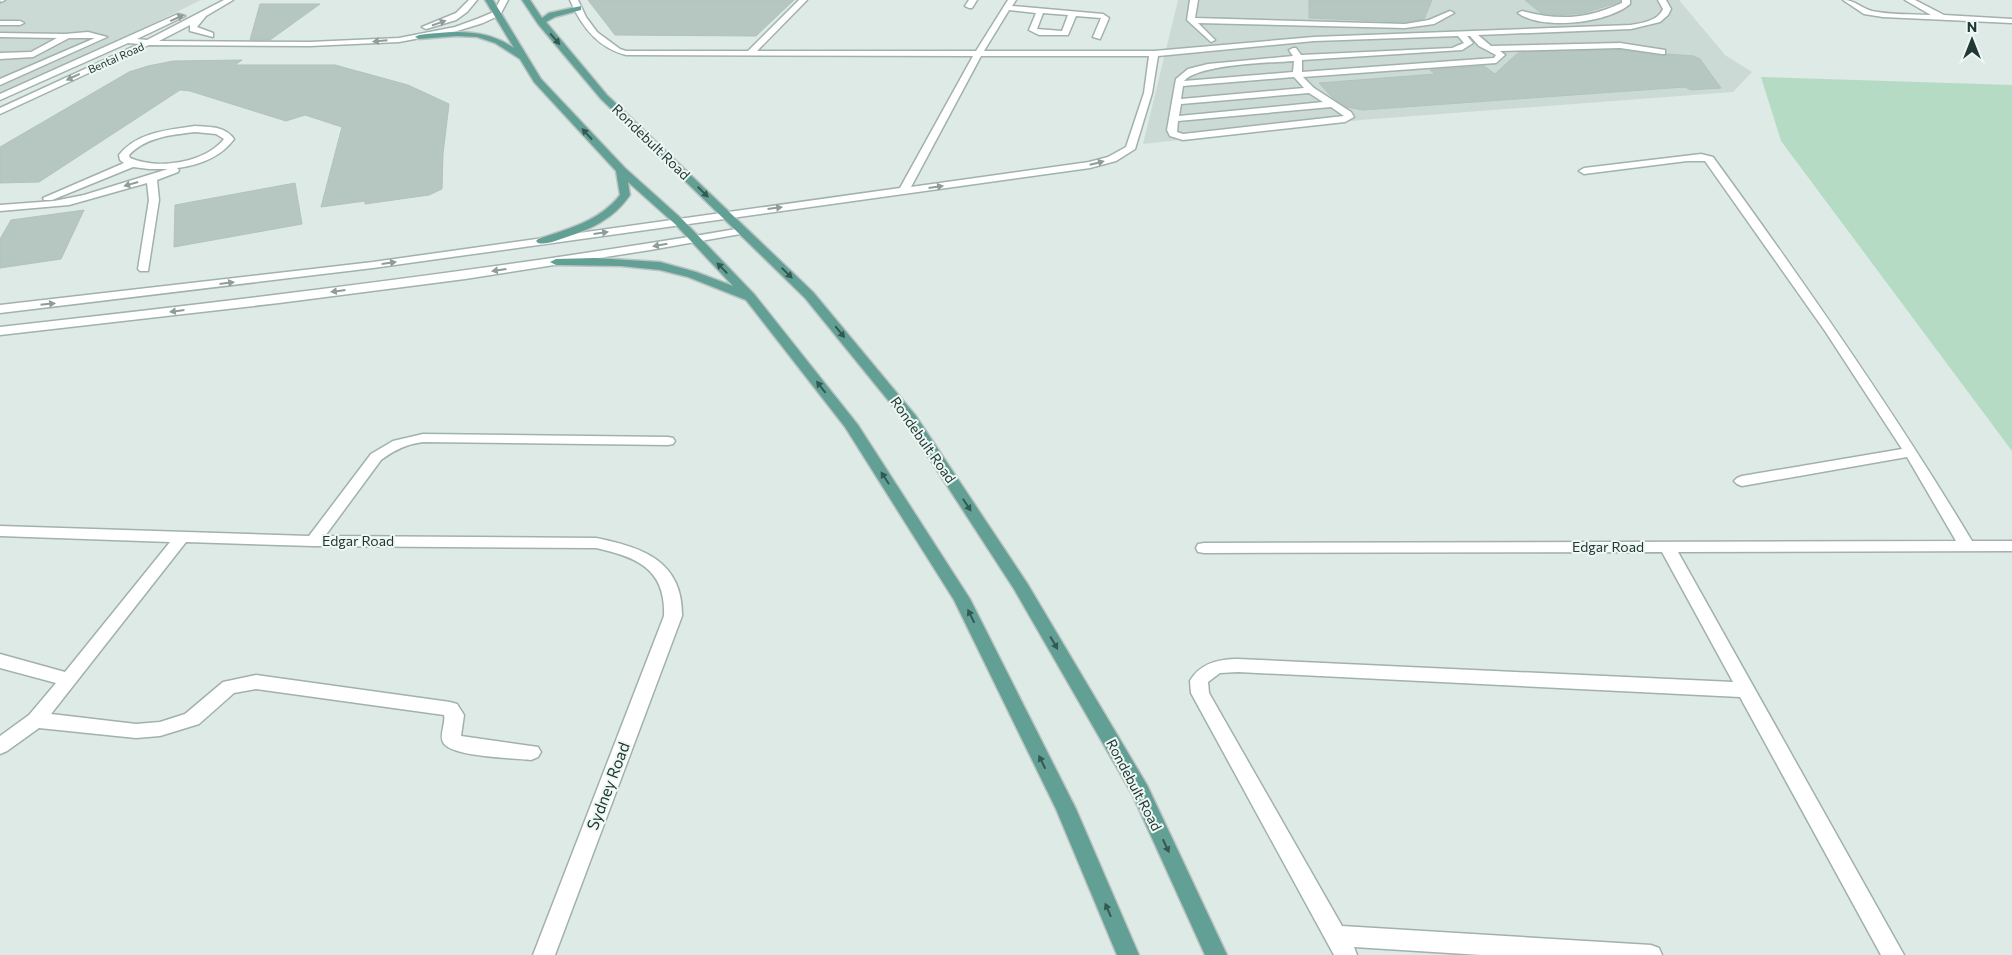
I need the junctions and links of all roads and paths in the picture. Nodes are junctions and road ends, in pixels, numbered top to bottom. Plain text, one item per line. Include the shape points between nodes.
1 (473, 0) edge
2 (489, 0) edge
3 (504, 0) edge
4 (526, 0) edge
5 (803, 0) edge
6 (1012, 0) edge
7 (1194, 0) edge
8 (1626, 0) edge
9 (1662, 0) edge
10 (1847, 0) edge
11 (1909, 0) edge
12 (212, 1) edge
13 (228, 1) edge
14 (1518, 3) dead end
15 (576, 4) edge
16 (1007, 8) junction
17 (1040, 11) junction
18 (497, 13) junction
19 (1450, 13) dead end
20 (1522, 13) junction
21 (204, 16) junction
22 (1071, 17) junction
23 (1946, 19) junction
24 (1191, 20) junction
25 (2012, 21) edge
26 (540, 22) junction
27 (1238, 22) junction
28 (0, 23) edge
29 (20, 23) dead end
30 (1526, 23) dead end
31 (1249, 32) dead end
32 (1285, 32) junction
33 (1471, 32) junction
34 (1460, 33) junction
35 (41, 35) junction
36 (139, 35) junction
37 (164, 35) junction
38 (1, 36) edge
39 (65, 36) junction
40 (210, 36) junction
41 (419, 37) junction
42 (1097, 37) dead end
43 (127, 40) junction
44 (1211, 40) dead end
45 (149, 43) junction
46 (220, 44) junction
47 (1466, 46) junction
48 (1490, 48) junction
49 (1662, 52) dead end
50 (750, 54) junction
51 (978, 54) junction
52 (1154, 54) junction
53 (1, 56) edge
54 (523, 58) junction
55 (1298, 58) junction
56 (1451, 62) junction
57 (94, 67) junction
58 (1297, 76) junction
59 (0, 82) edge
60 (1180, 84) junction
61 (1310, 90) junction
62 (0, 97) edge
63 (1177, 102) junction
64 (1332, 104) junction
65 (0, 111) edge
66 (1174, 119) junction
67 (193, 161) junction
68 (131, 164) junction
69 (621, 170) junction
70 (1584, 172) dead end
71 (152, 178) junction
72 (903, 192) junction
73 (30, 205) junction
74 (0, 208) edge
75 (726, 215) junction
76 (679, 222) junction
77 (742, 231) junction
78 (694, 240) junction
79 (542, 241) junction
80 (556, 262) junction
81 (144, 269) dead end
82 (750, 297) junction
83 (0, 309) edge
84 (0, 331) edge
85 (668, 441) dead end
86 (1911, 452) junction
87 (1742, 481) dead end
88 (0, 531) edge
89 (182, 537) junction
90 (313, 541) junction
91 (2012, 546) edge
92 (1667, 547) junction
93 (1968, 547) junction
94 (1204, 548) dead end
95 (673, 616) joint
96 (0, 661) edge
97 (69, 680) junction
98 (1747, 690) junction
99 (36, 720) junction
100 (0, 746) edge
101 (531, 752) dead end
102 (1341, 946) edge
103 (544, 955) edge
104 (1128, 955) edge
105 (1216, 955) edge
106 (1651, 955) edge
107 (1894, 955) edge

40 -> 1 street via 396,32 458,16
2 - 18 main road
3 - 18 street
4 - 26 main road, Rondebult Road
5 - 50 street
6 - 16 street
7 - 24 street
8 - 20 street via 1626,4 1614,10 1579,21 1558,21
9 - 33 street via 1668,9 1664,16 1631,27
10 - 23 street via 1867,12
11 - 23 street
12 - 13 street
36 -> 12 street, Bental Road
13 - 21 street, Bental Road
14 - 20 street
15 - 26 main road
15 - 50 street via 598,37 617,52
16 - 17 street
16 - 51 street
17 - 22 street
17 - 22 street via 1034,32 1065,33
18 - 41 street via 457,29
18 - 54 main road
19 - 32 street via 1431,22 1405,26
20 - 30 street
21 - 37 street, Bental Road
21 - 40 street via 192,26 197,32
22 - 42 street via 1104,23
23 - 25 street
24 - 27 street
24 - 44 street
26 -> 75 main road, Rondebult Road via 604,97
27 - 31 street
27 - 32 street
28 - 29 street
32 - 34 street
32 - 52 street
32 - 55 street
33 - 34 street
33 - 48 street
34 - 47 street via 1469,43
35 - 38 street
35 - 39 street
35 - 53 street
36 - 37 street
36 - 43 street, Bental Road
37 - 40 street
37 - 45 street, Bental Road
39 - 53 street via 41,52
39 - 59 street via 92,39 92,43
41 -> 46 street via 333,44
41 - 54 main road via 481,37 494,40
43 - 45 street
43 - 62 street, Bental Road
45 - 46 street
45 - 57 street, Bental Road
46 - 57 street via 167,49
47 - 55 street via 1452,50
47 - 56 street via 1472,53
48 - 49 street via 1625,45
48 - 56 street via 1501,55 1496,60
50 - 51 street
51 - 52 street
51 - 72 street
72 -> 52 street via 1090,165 1124,154 1136,136 1148,93
69 -> 54 main road via 537,80
55 - 58 street
55 - 60 street via 1191,71 1180,80
56 - 58 street
57 -> 65 street, Bental Road
58 - 60 street
58 - 61 street
60 - 63 street
61 - 63 street
61 - 64 street
63 - 66 street
64 - 66 street
64 - 66 street via 1349,117 1183,137 1173,134
67 - 68 street via 158,166
67 - 68 street via 226,145 227,135 220,131 195,129 149,138 128,149 125,160
67 - 71 street
68 - 73 street
69 - 76 main road
69 - 79 main road via 625,195 613,211 582,229
70 - 86 street via 1687,158 1709,159 1795,277
71 -> 73 street via 74,200
71 - 81 street via 154,200
75 -> 72 street
73 - 74 street
75 - 76 street
75 - 77 main road, Rondebult Road
76 - 78 main road
79 -> 76 street
77 - 78 street
77 -> 105 main road, Rondebult Road via 809,295 910,419 1021,586 1140,790
78 -> 80 street
82 -> 78 main road
83 -> 79 street via 374,266
80 - 82 main road via 632,263 662,267
80 -> 84 street
104 -> 82 main road via 1066,809 962,599 851,425
85 - 90 street via 423,438 405,441 376,457
86 - 87 street
86 - 93 street
88 - 89 street, Edgar Road
89 - 90 street, Edgar Road
89 - 97 street
90 - 95 street, Edgar Road via 596,543 620,547 656,566 667,581 673,598
91 - 93 street, Edgar Road
92 - 93 street, Edgar Road
92 - 94 street, Edgar Road
92 - 98 street
95 - 103 street, Sydney Road
96 - 97 street
97 - 99 street
98 - 102 street via 1223,665 1205,672 1199,681 1200,693
98 - 107 street
99 - 100 street
99 - 101 street via 136,731 160,729 192,719 229,687 256,682 450,709 455,715 451,740 454,742
102 - 106 street

